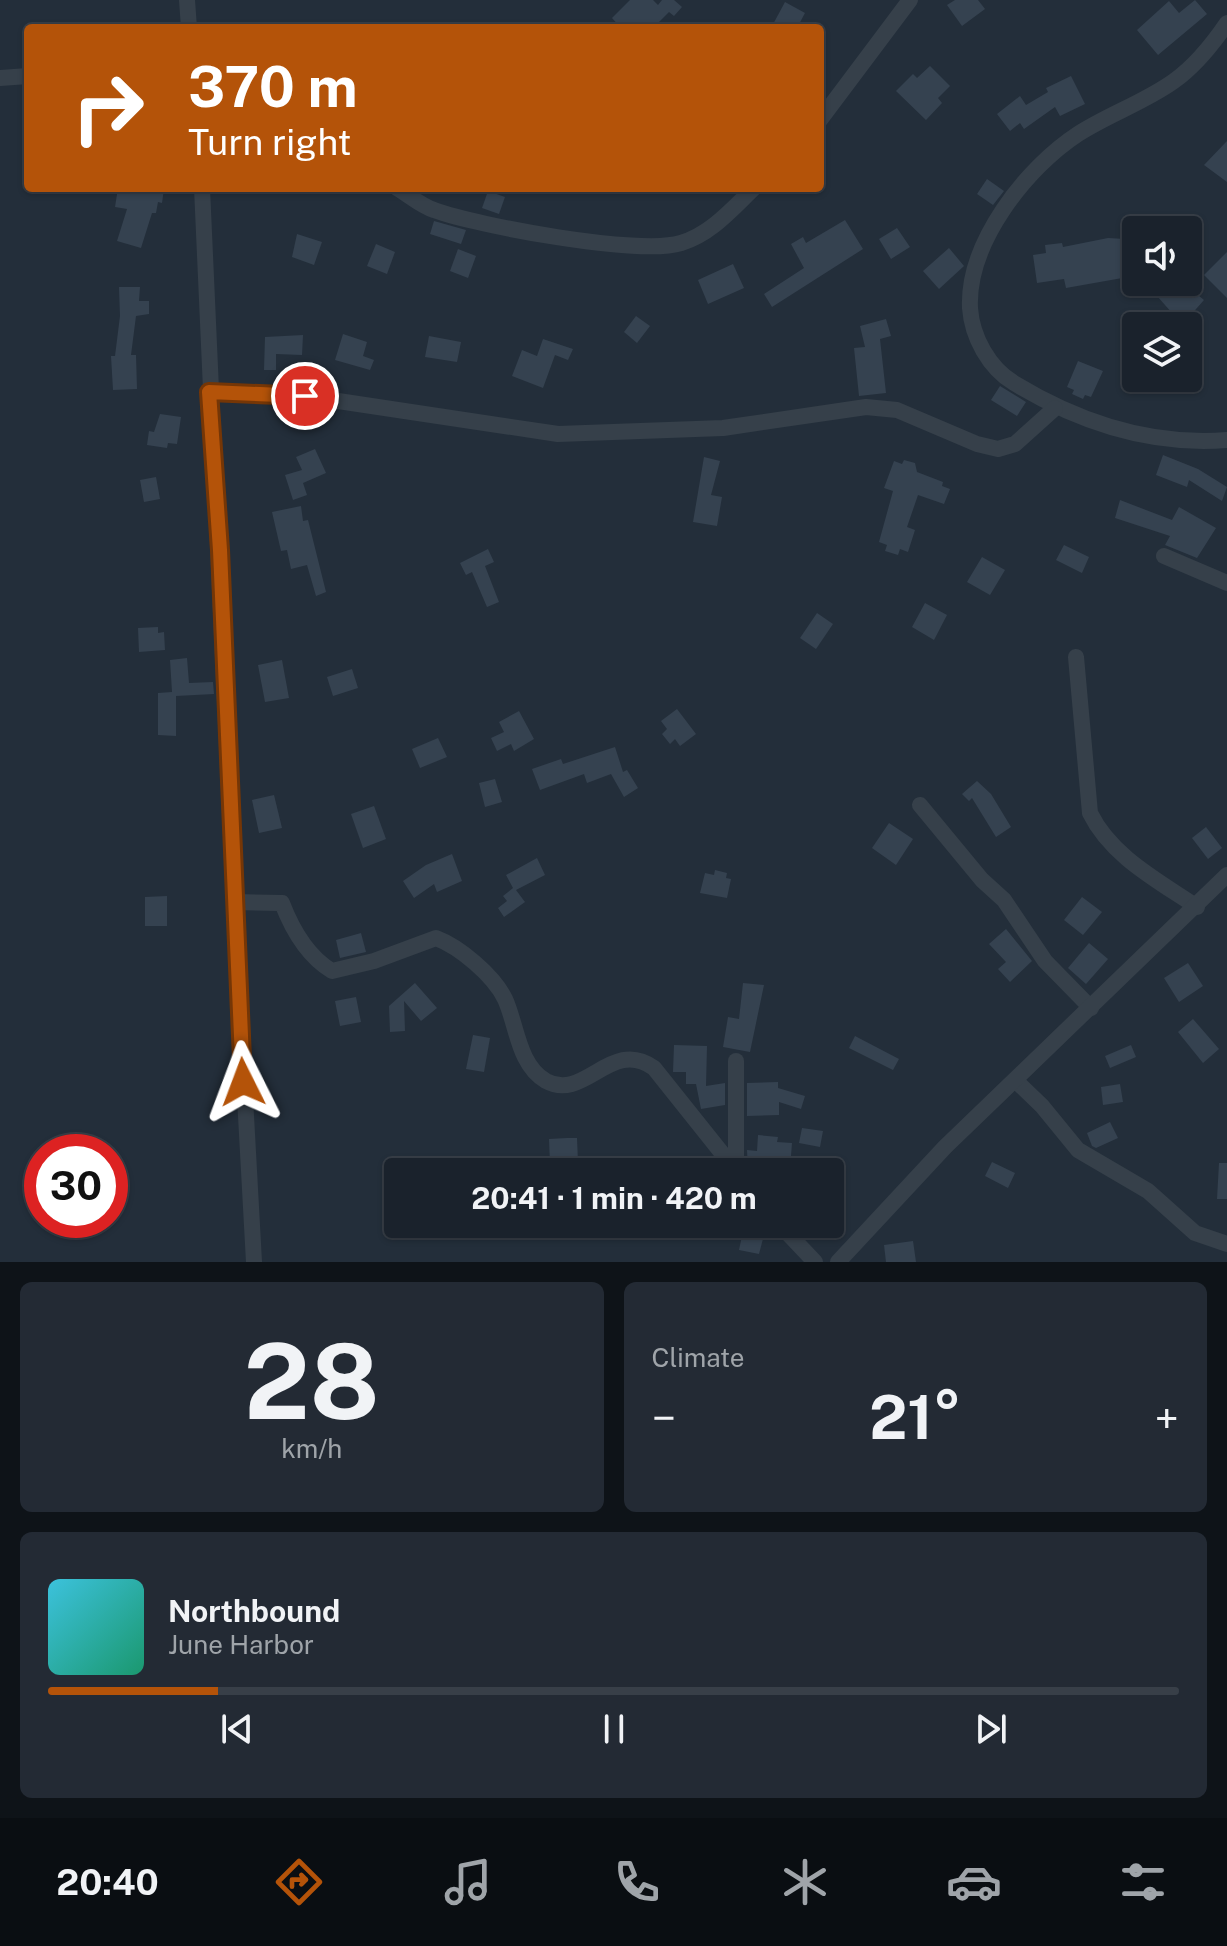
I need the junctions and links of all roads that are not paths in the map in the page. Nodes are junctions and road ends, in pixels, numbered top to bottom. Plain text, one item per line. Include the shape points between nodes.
1 (187, 0) edge
2 (910, 0) edge
3 (1227, 23) edge
4 (189, 24) edge
5 (24, 76) edge
6 (0, 78) edge
7 (824, 116) edge
8 (202, 192) edge
9 (403, 192) edge
10 (750, 192) edge
11 (209, 392) junction
12 (1055, 408) junction
13 (1227, 440) edge
14 (1164, 556) dead end
15 (1227, 583) edge
16 (1076, 657) dead end
17 (920, 805) dead end
18 (1227, 875) edge
19 (235, 902) junction
20 (1197, 907) junction
21 (1091, 1008) junction
22 (736, 1061) dead end
23 (1016, 1081) junction
24 (724, 1158) edge
25 (736, 1158) edge
26 (792, 1238) edge
27 (1227, 1244) edge
28 (254, 1262) edge
29 (815, 1262) edge
30 (838, 1262) edge

1 - 4 street
2 - 7 street
3 - 12 street via 1199,60 1173,82 1076,135 1040,167 1005,209 979,253 970,295 971,327 1009,380
5 - 6 street
8 - 11 street
9 - 10 street via 431,209 488,225 640,245 678,244 700,236
11 - 12 street via 305,396 558,434 723,428 866,407 897,410 998,449 1015,444
11 - 19 street
12 - 13 street via 1182,443
14 - 15 street
16 - 20 street via 1090,813 1117,849
17 - 21 street via 1004,900 1045,961
18 - 20 street
19 - 24 street via 282,903 292,927 319,963 332,971 436,938 450,943 500,989 528,1064 547,1081 569,1085 621,1058 641,1058
19 - 28 street
20 - 21 street
21 - 23 street
22 - 25 street
23 - 27 street via 1078,1150 1148,1191 1195,1233
23 - 30 street via 945,1147
26 - 29 street

